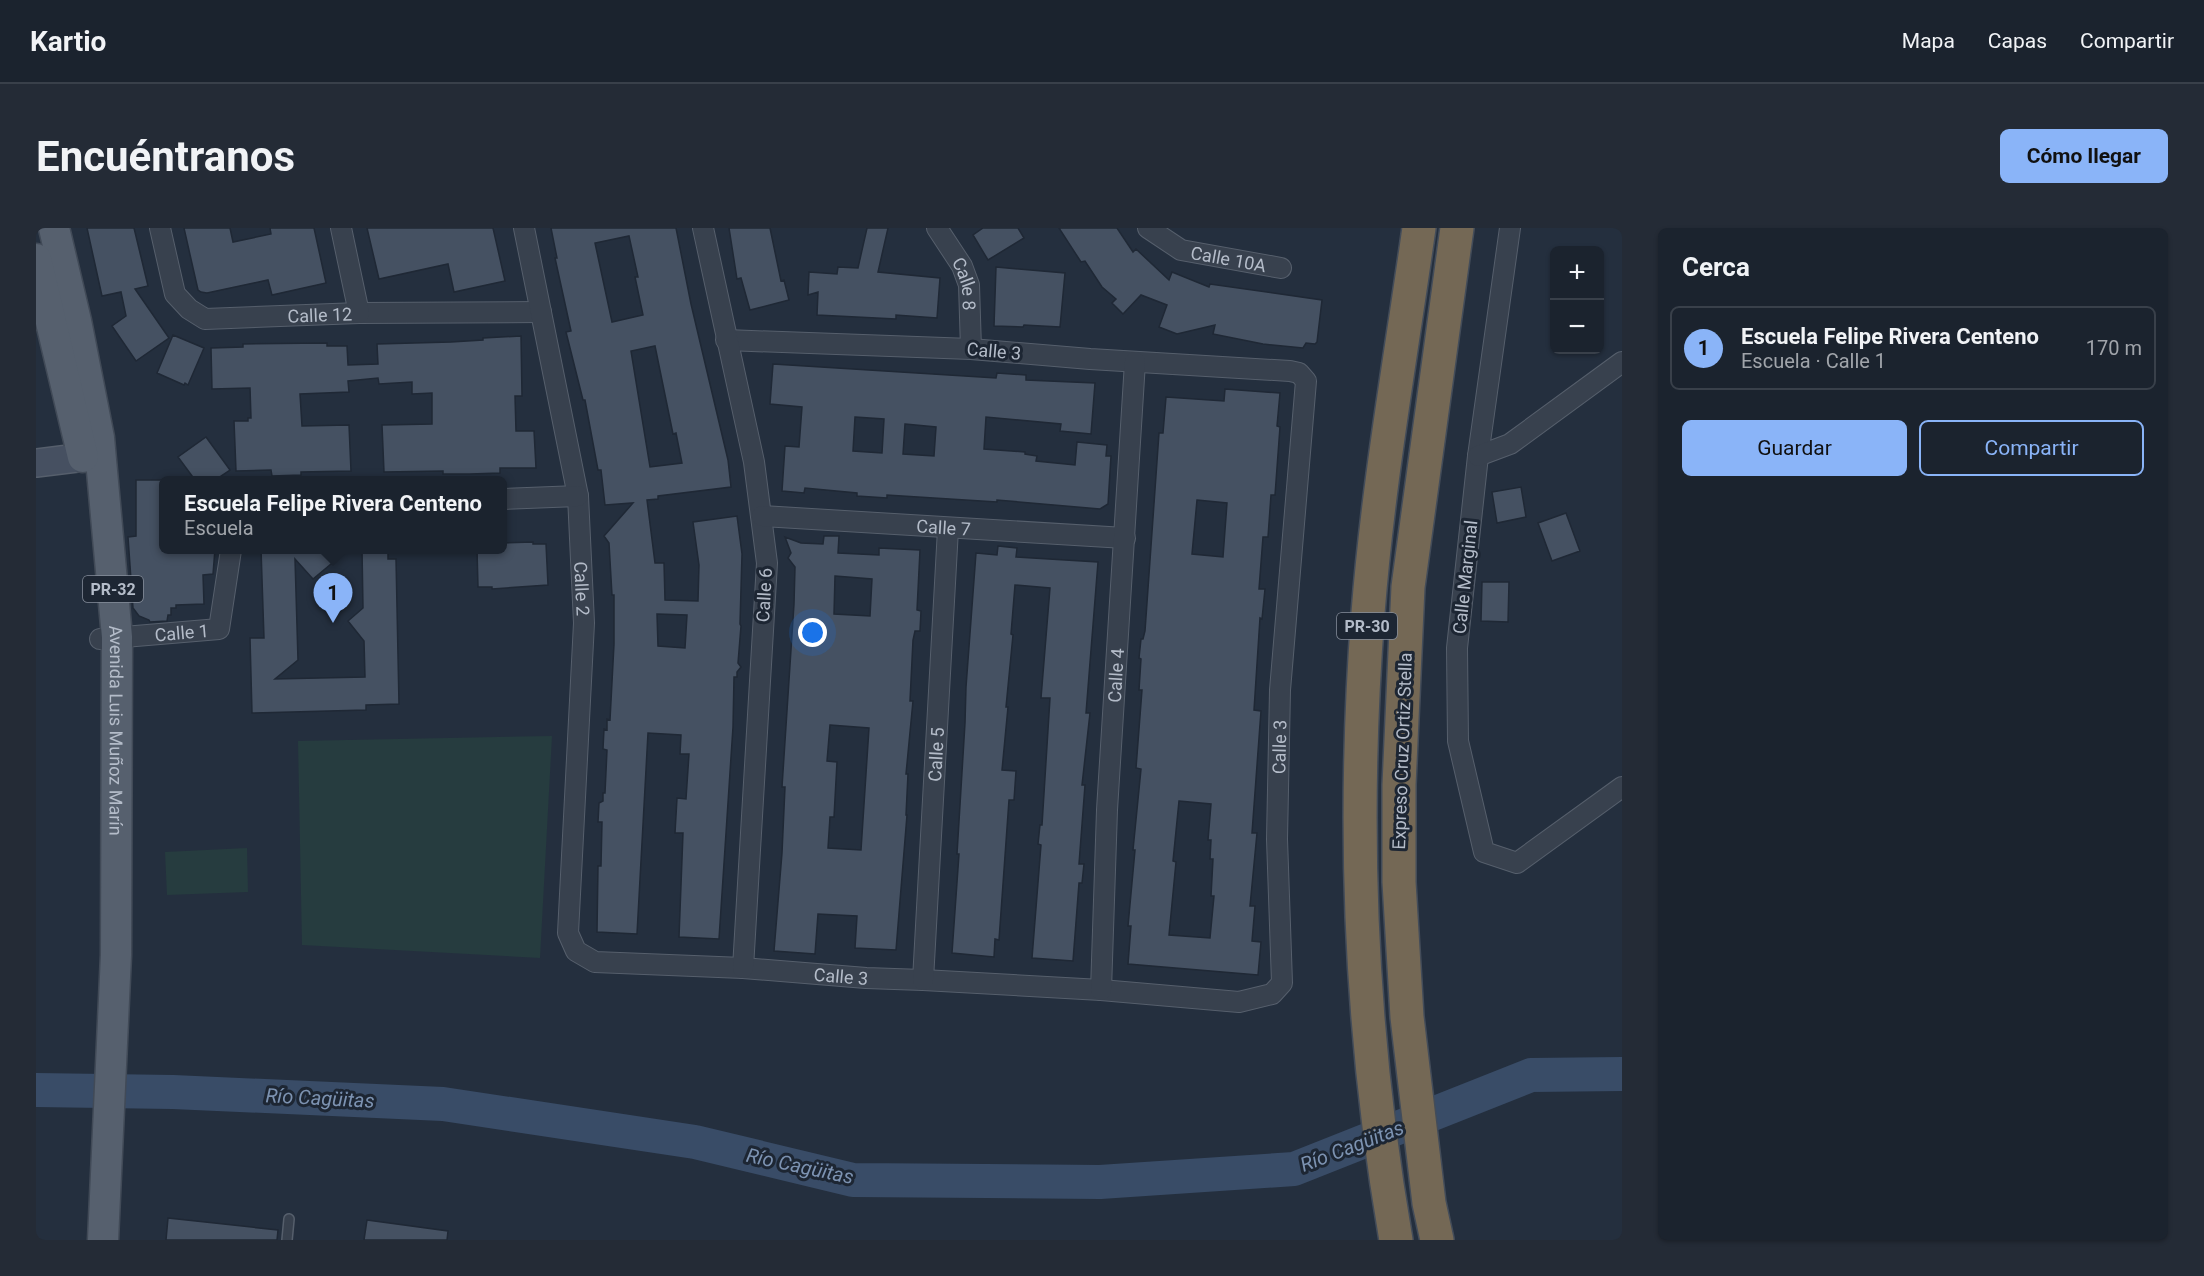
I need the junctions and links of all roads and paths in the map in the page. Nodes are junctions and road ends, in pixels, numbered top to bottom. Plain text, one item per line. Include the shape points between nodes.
1 (54, 228) edge
2 (160, 228) edge
3 (341, 228) edge
4 (524, 228) edge
5 (703, 228) edge
6 (937, 228) edge
7 (1148, 228) edge
8 (1419, 228) edge
9 (1457, 228) edge
10 (1510, 228) edge
11 (36, 259) edge
12 (1281, 268) dead end
13 (541, 312) junction
14 (359, 313) junction
15 (726, 340) junction
16 (971, 349) junction
17 (1135, 362) junction
18 (1622, 362) edge
19 (92, 456) junction
20 (1478, 456) junction
21 (36, 463) edge
22 (578, 496) junction
23 (507, 499) edge
24 (762, 516) junction
25 (948, 529) junction
26 (1125, 538) junction
27 (230, 554) edge
28 (109, 638) junction
29 (1622, 787) edge
30 (576, 951) joint
31 (743, 968) junction
32 (923, 980) junction
33 (1101, 990) junction
34 (96, 1180) junction
35 (289, 1219) dead end
36 (1394, 1227) edge
37 (83, 1240) edge
38 (103, 1240) edge
39 (287, 1240) edge
40 (1437, 1240) edge

1 - 19 main road, Avenida Luis Muñoz Marín / PR-32 via 76,321
2 - 14 street, Calle 12 via 175,294 205,319
3 - 14 street
4 - 13 street, Calle 2
5 - 15 street, Calle 6
6 - 16 street, Calle 8 via 962,266 969,285
7 - 12 street, Calle 10A via 1181,250
8 - 36 highway, PR-30 via 1368,611 1359,802 1369,1026
9 - 40 highway, Expreso Cruz Ortiz Stella / PR-30 via 1408,587 1399,785 1399,882 1407,1017
10 - 20 street, Calle Marginal
11 - 19 main road, Avenida Luis Muñoz Marín / PR-32
13 - 14 street, Calle 12
13 - 22 street, Calle 2
15 - 16 street, Calle 3
15 - 24 street, Calle 6
16 - 17 street, Calle 3
17 - 26 street, Calle 4
17 - 33 street, Calle 3 via 1290,371 1299,373 1306,381 1280,690 1277,839 1282,983 1272,994 1239,1002
18 - 20 street via 1510,444
19 - 21 street
19 - 28 main road, Avenida Luis Muñoz Marín / PR-32
20 - 29 street, Calle Marginal via 1457,648 1458,741 1484,852 1517,863
22 - 23 street
22 - 30 street, Calle 2 via 584,623 568,933
24 - 25 street, Calle 7
24 - 31 street, Calle 6 via 767,563
25 - 26 street, Calle 7
25 - 32 street, Calle 5
26 - 33 street, Calle 4 via 1107,810
27 - 28 street, Calle 1 via 219,629
28 - 34 main road, Avenida Luis Muñoz Marín / PR-32 via 106,954
30 - 31 street, Calle 3 via 595,962
31 - 32 street, Calle 3
32 - 33 street, Calle 3
34 - 37 main road, Avenida Luis Muñoz Marín / PR-32
34 - 38 main road, Avenida Luis Muñoz Marín / PR-32
35 - 39 lane

